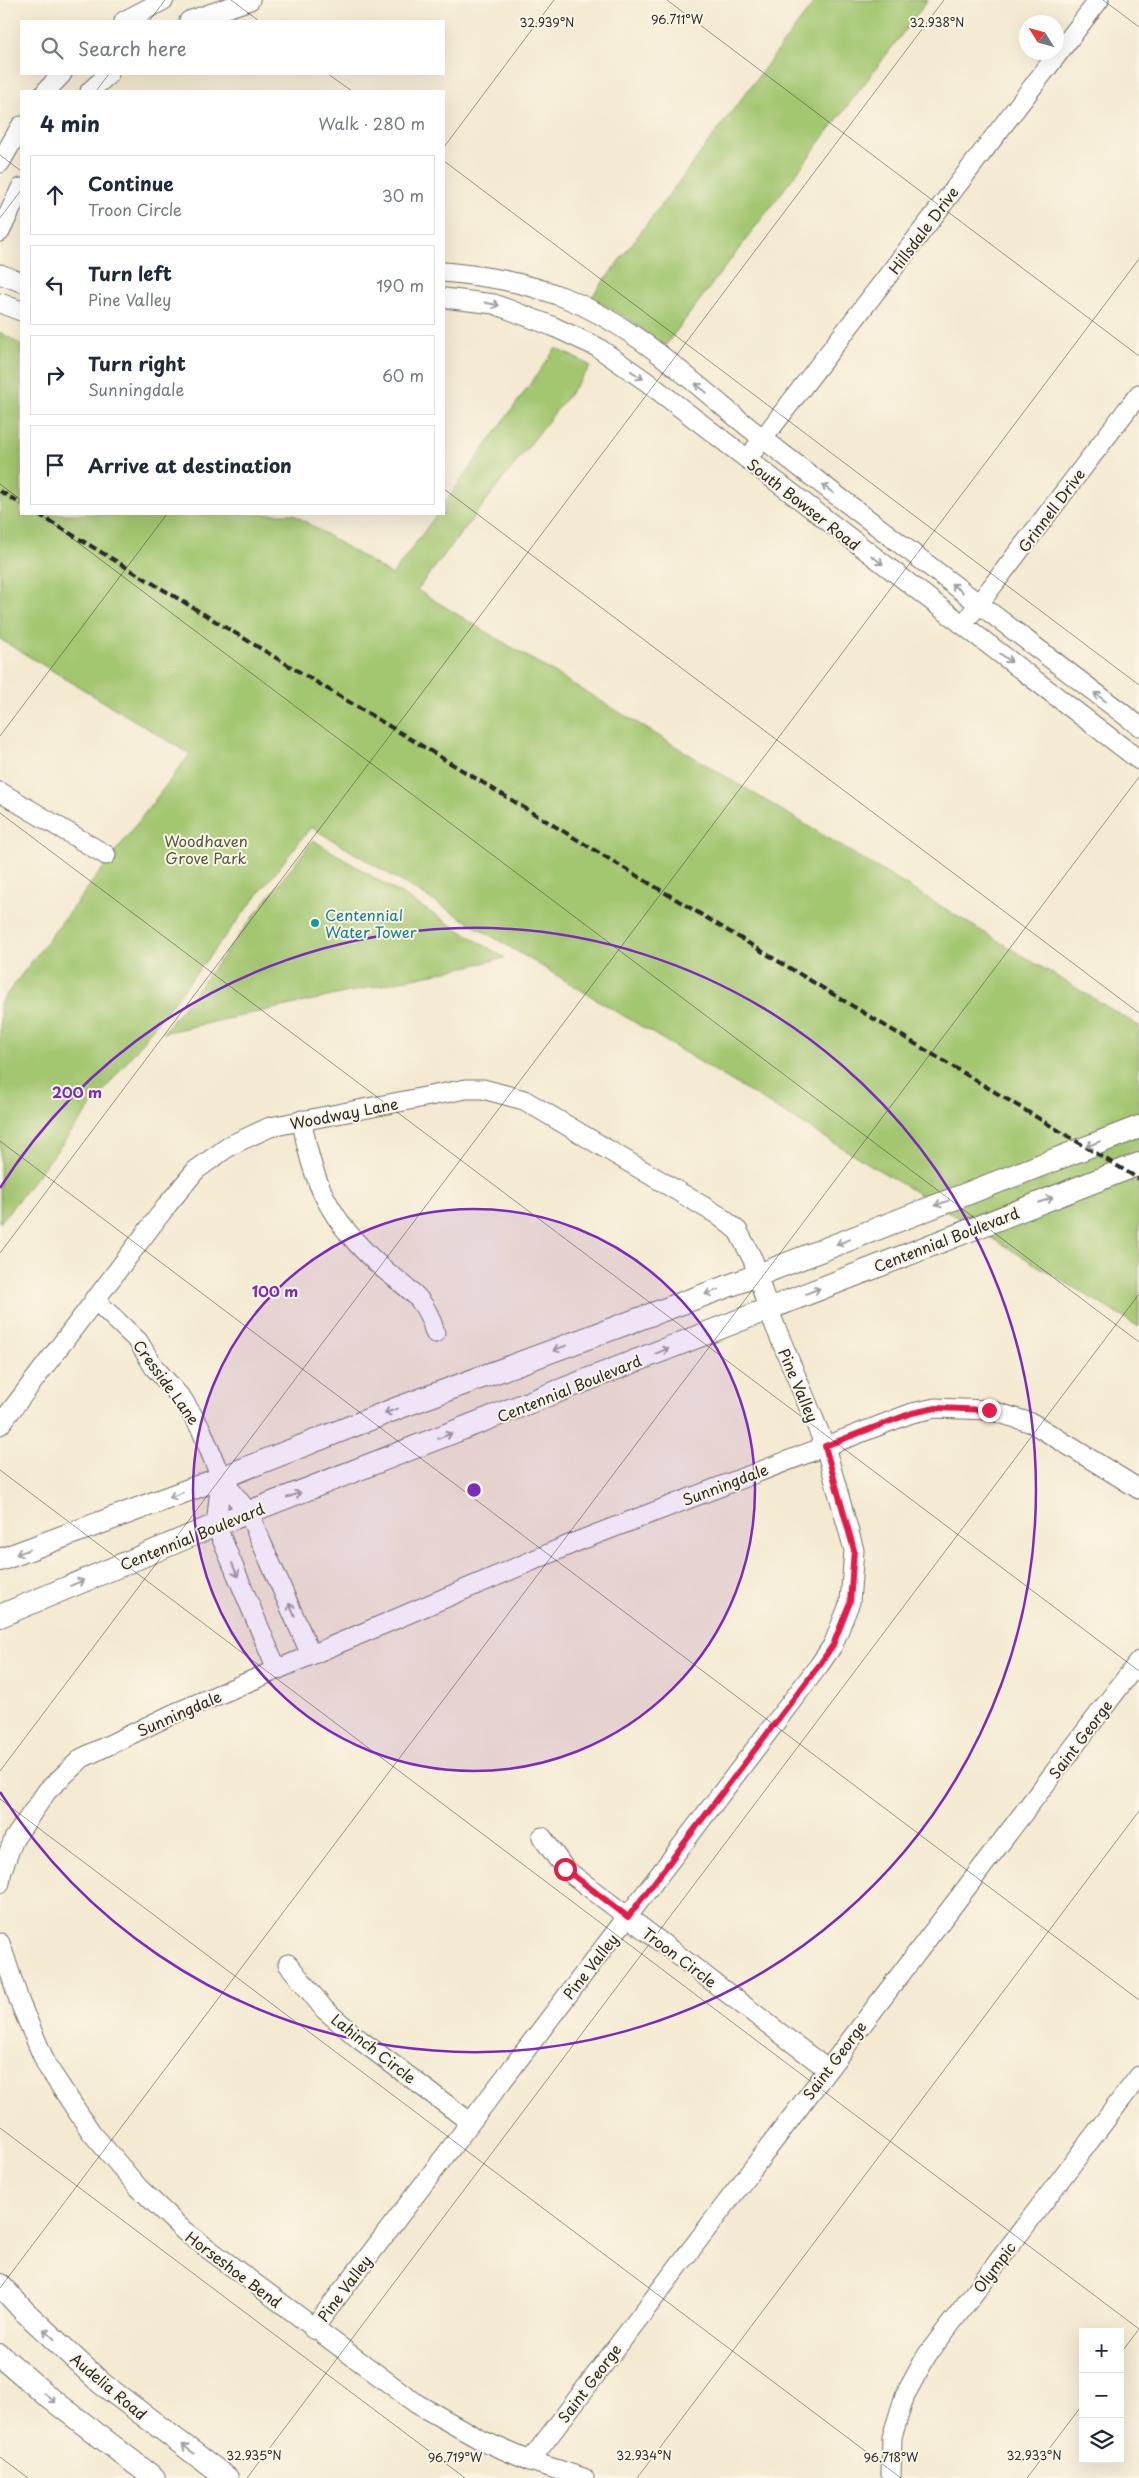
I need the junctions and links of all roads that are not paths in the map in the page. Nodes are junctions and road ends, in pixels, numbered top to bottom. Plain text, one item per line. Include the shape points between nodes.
1 (164, 0) edge
2 (250, 0) edge
3 (1099, 0) edge
4 (126, 20) edge
5 (193, 20) edge
6 (61, 75) edge
7 (108, 75) edge
8 (47, 90) edge
9 (91, 90) edge
10 (20, 128) edge
11 (0, 163) edge
12 (20, 190) edge
13 (0, 232) edge
14 (445, 272) edge
15 (0, 274) edge
16 (20, 282) edge
17 (445, 298) edge
18 (0, 303) edge
19 (20, 311) edge
20 (1139, 394) edge
21 (763, 439) junction
22 (747, 460) junction
23 (979, 604) junction
24 (963, 625) junction
25 (1139, 726) edge
26 (1139, 760) edge
27 (0, 792) edge
28 (106, 855) dead end
29 (302, 1120) junction
30 (1139, 1127) edge
31 (1139, 1164) edge
32 (758, 1275) junction
33 (94, 1299) junction
34 (768, 1309) junction
35 (435, 1333) dead end
36 (0, 1425) edge
37 (825, 1446) junction
38 (221, 1478) junction
39 (1139, 1489) edge
40 (248, 1512) junction
41 (216, 1525) junction
42 (0, 1560) edge
43 (0, 1616) edge
44 (311, 1655) junction
45 (1139, 1661) edge
46 (277, 1670) junction
47 (542, 1837) dead end
48 (0, 1883) edge
49 (628, 1917) junction
50 (0, 1943) edge
51 (288, 1964) dead end
52 (827, 2069) junction
53 (1139, 2076) edge
54 (470, 2122) junction
55 (0, 2285) edge
56 (313, 2329) junction
57 (0, 2355) edge
58 (530, 2461) junction
59 (154, 2478) edge
60 (227, 2478) edge
61 (584, 2478) edge
62 (891, 2478) edge

1 - 4 street
2 - 5 street
3 - 21 street, Hillsdale Drive
6 - 8 street
7 - 9 street
10 - 11 street
12 - 13 street
21 -> 14 street, South Bowser Road via 659,353 613,322 564,298 499,278
15 - 16 street
17 -> 22 street, South Bowser Road via 494,304 597,347
18 - 19 street
20 - 23 street, Grinnell Drive
21 - 22 street, Hillsdale Drive
23 -> 21 street, South Bowser Road
22 -> 24 street, South Bowser Road
23 - 24 street, Grinnell Drive
25 -> 23 street, South Bowser Road
24 -> 26 street, South Bowser Road
27 - 28 street
29 - 32 street, Woodway Lane via 466,1089 483,1089 524,1100 718,1215 738,1232
29 - 33 street, Woodway Lane via 270,1128 231,1145 196,1170
29 - 35 street via 306,1149 326,1203 349,1234 379,1265 413,1291 430,1313
30 -> 32 main road
34 -> 31 main road, Centennial Boulevard
32 - 34 street, Woodway Lane
32 -> 38 main road via 398,1408
33 - 36 street, Woodway Lane
33 - 38 street, Cresside Lane via 138,1341 154,1367 183,1400 201,1429
34 - 37 street, Pine Valley
40 -> 34 main road, Centennial Boulevard
37 - 39 street, Sunningdale via 912,1413 936,1408 989,1410 1032,1423
37 - 44 street, Sunningdale via 576,1542
37 - 49 street, Pine Valley via 854,1550 850,1602 833,1645
38 - 40 street
38 - 41 street
38 -> 42 main road
40 - 41 main road, Centennial Boulevard
44 -> 40 street
43 -> 41 main road, Centennial Boulevard
41 -> 46 street
44 - 46 street, Sunningdale
45 - 52 street, Saint George
46 - 48 street, Sunningdale via 173,1714 82,1758 47,1792 14,1838
47 - 49 street, Troon Circle via 565,1869
49 - 52 street, Troon Circle
49 - 54 street, Pine Valley
50 - 56 street, Horseshoe Bend via 20,2004 47,2066 91,2132 138,2187 184,2231
51 - 54 street, Lahinch Circle via 324,2008 360,2040
52 - 58 street, Saint George
53 - 62 street, Olympic via 927,2355 905,2395 892,2437
54 - 56 street, Pine Valley
60 -> 55 main road, Audelia Road via 101,2383
56 - 58 street, Horseshoe Bend via 417,2404 481,2440
57 -> 59 main road via 53,2401
58 - 61 street, Horseshoe Bend

